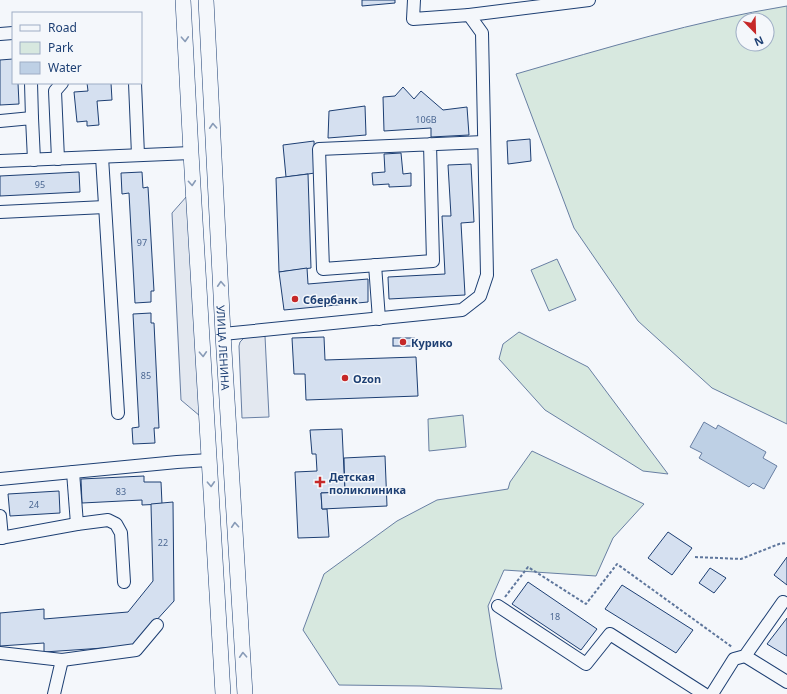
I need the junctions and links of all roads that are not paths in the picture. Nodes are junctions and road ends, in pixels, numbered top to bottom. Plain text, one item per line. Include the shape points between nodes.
1 (183, 0) edge
2 (206, 0) edge
3 (414, 0) edge
4 (589, 0) edge
5 (469, 15) junction
6 (12, 33) edge
7 (0, 34) edge
8 (31, 84) edge
9 (61, 84) edge
10 (135, 84) edge
11 (32, 118) junction
12 (0, 121) edge
13 (484, 142) junction
14 (430, 144) junction
15 (214, 151) junction
16 (191, 153) junction
17 (138, 155) junction
18 (102, 157) junction
19 (58, 159) junction
20 (34, 160) junction
21 (0, 161) edge
22 (105, 207) junction
23 (0, 212) edge
24 (375, 266) junction
25 (379, 318) junction
26 (223, 334) junction
27 (202, 335) junction
28 (118, 413) dead end
29 (209, 460) junction
30 (73, 472) junction
31 (0, 479) edge
32 (0, 516) edge
33 (76, 524) junction
34 (1, 538) edge
35 (124, 582) dead end
36 (783, 602) dead end
37 (498, 606) road end
38 (157, 625) dead end
39 (0, 653) edge
40 (745, 656) junction
41 (62, 660) junction
42 (787, 682) edge
43 (54, 694) edge
44 (222, 694) edge
45 (246, 694) edge
46 (704, 694) edge
47 (712, 694) edge

1 -> 16 main road, УЛИЦА ЛЕНИНА
15 -> 2 main road, УЛИЦА ЛЕНИНА
3 - 5 street via 413,19
4 - 5 street
5 - 13 street via 482,33
6 - 7 street
8 - 11 street
9 - 19 street via 56,91
10 - 17 street
11 - 12 street
11 - 20 street
13 - 14 street
13 - 25 street via 487,275 480,296 462,310
14 - 24 street via 433,261
14 - 24 street via 318,149 323,269
15 - 16 main road
26 -> 15 main road, УЛИЦА ЛЕНИНА
16 - 17 street
16 -> 27 main road, УЛИЦА ЛЕНИНА
17 - 18 street
18 - 19 street
18 - 22 street
19 - 20 street
20 - 21 street
22 - 23 street
22 - 28 street
24 - 25 street
25 - 26 street
26 - 27 main road
45 -> 26 main road, УЛИЦА ЛЕНИНА
27 -> 29 main road, УЛИЦА ЛЕНИНА
29 - 30 street
29 -> 44 main road, УЛИЦА ЛЕНИНА
30 - 31 street
30 - 33 street
32 - 34 street
33 - 34 street
33 - 35 street via 108,520 116,524 121,533
36 - 40 street
37 - 46 street via 586,664 610,634
38 - 41 street via 136,650
39 - 41 street
40 - 42 street
40 - 47 street via 734,659
41 - 43 street

